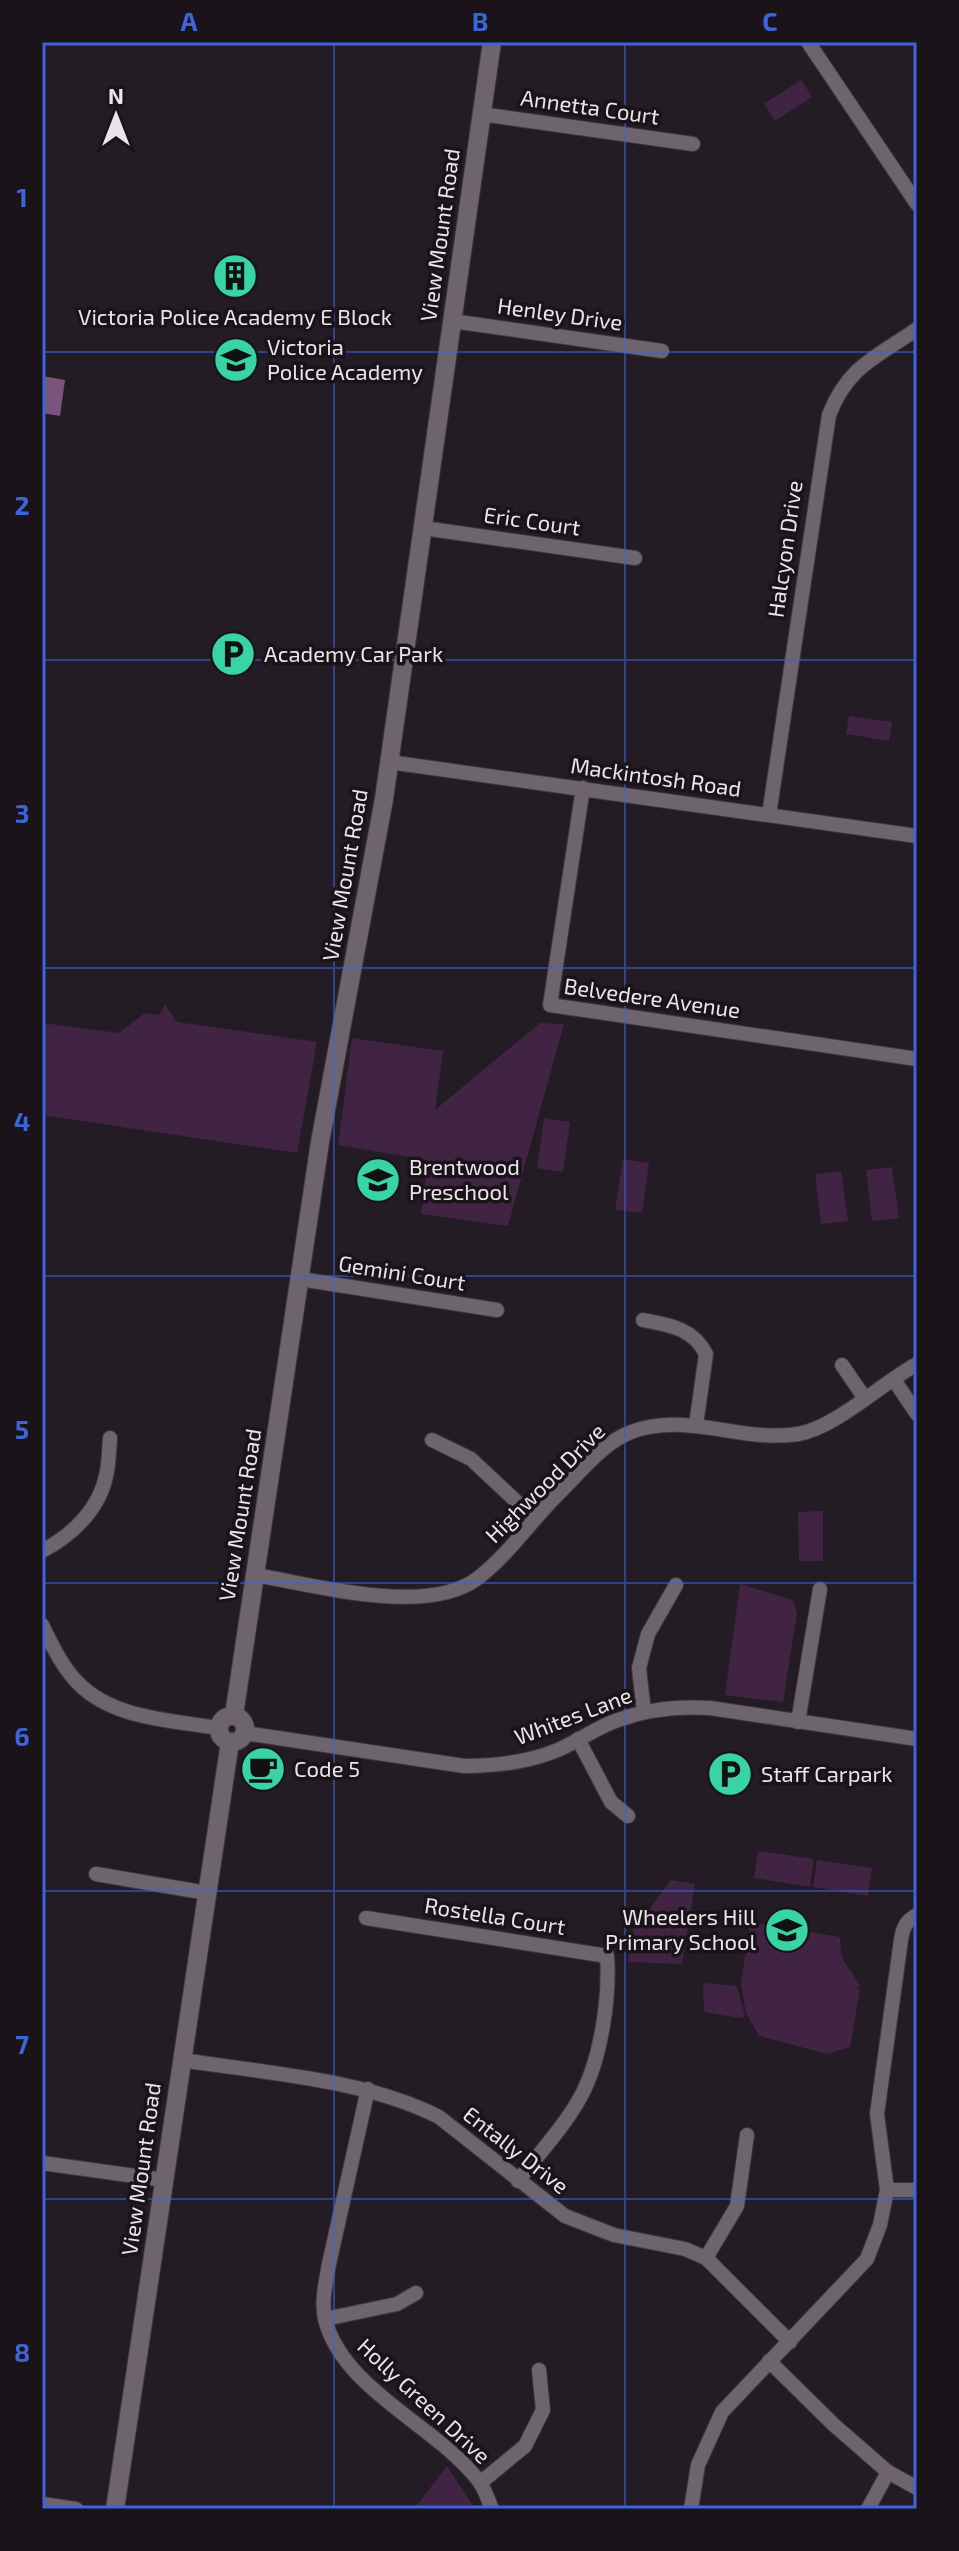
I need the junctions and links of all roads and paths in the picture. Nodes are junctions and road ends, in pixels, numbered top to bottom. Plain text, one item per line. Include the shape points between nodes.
1 (492, 42) edge
2 (808, 42) edge
3 (481, 114) junction
4 (693, 144) dead end
5 (917, 204) edge
6 (452, 321) junction
7 (917, 329) edge
8 (662, 351) dead end
9 (423, 528) junction
10 (635, 558) dead end
11 (389, 762) junction
12 (583, 788) junction
13 (769, 815) junction
14 (917, 836) edge
15 (917, 1059) edge
16 (300, 1279) junction
17 (497, 1310) dead end
18 (643, 1320) dead end
19 (917, 1364) edge
20 (842, 1365) dead end
21 (894, 1380) junction
22 (864, 1397) junction
23 (917, 1414) edge
24 (696, 1425) junction
25 (110, 1438) dead end
26 (432, 1440) dead end
27 (534, 1518) junction
28 (42, 1551) edge
29 (255, 1575) junction
30 (676, 1585) dead end
31 (820, 1589) dead end
32 (42, 1625) edge
33 (46, 1645) edge
34 (644, 1712) junction
35 (798, 1722) junction
36 (231, 1734) junction
37 (578, 1739) junction
38 (917, 1739) edge
39 (628, 1816) dead end
40 (96, 1874) dead end
41 (207, 1893) junction
42 (917, 1915) edge
43 (366, 1918) dead end
44 (182, 2060) junction
45 (368, 2089) junction
46 (747, 2135) dead end
47 (42, 2163) edge
48 (164, 2180) junction
49 (518, 2181) junction
50 (887, 2190) junction
51 (917, 2190) edge
52 (706, 2258) junction
53 (416, 2293) dead end
54 (325, 2319) junction
55 (790, 2342) junction
56 (769, 2361) junction
57 (539, 2370) dead end
58 (888, 2472) junction
59 (480, 2483) junction
60 (916, 2485) edge
61 (42, 2504) edge
62 (76, 2509) edge
63 (115, 2509) edge
64 (492, 2509) edge
65 (691, 2509) edge
66 (868, 2509) edge

1 - 3 street, View Mount Road
2 - 5 street
3 - 4 street, Annetta Court
3 - 6 street, View Mount Road
6 - 8 street, Henley Drive
6 - 9 street, View Mount Road
7 - 13 street, Halcyon Drive via 857,369 829,415
9 - 10 street, Eric Court
9 - 11 street, View Mount Road
11 - 12 street, Mackintosh Road
11 - 16 street, View Mount Road
12 - 13 street, Mackintosh Road
12 - 15 street, Belvedere Avenue via 550,1005
13 - 14 street, Mackintosh Road
16 - 17 street, Gemini Court
16 - 29 street, View Mount Road
18 - 24 street via 689,1332 701,1343 706,1354
19 - 21 street, Highwood Drive
20 - 22 street
21 - 22 street, Highwood Drive
21 - 23 street
22 - 24 street, Highwood Drive via 828,1424 800,1434 768,1437
24 - 27 street, Highwood Drive via 628,1433
25 - 28 street via 106,1477 88,1515
26 - 27 street via 471,1459
27 - 29 street, Highwood Drive via 478,1579 438,1596 392,1597
29 - 36 street, View Mount Road via 234,1715 244,1722
30 - 34 street via 648,1634 639,1668
31 - 35 street
32 - 33 street, Whites Lane
33 - 36 street, Whites Lane via 92,1696 137,1715
34 - 35 street, Whites Lane via 710,1708
34 - 37 street, Whites Lane
35 - 38 street, Whites Lane
36 - 37 street, Whites Lane via 464,1766 528,1760
36 - 41 street, View Mount Road
37 - 39 street via 611,1802
40 - 41 street
41 - 44 street, View Mount Road
42 - 50 street via 903,1928 877,2114
43 - 49 street, Rostella Court via 607,1956 599,2043 589,2080
44 - 45 street, Entally Drive
44 - 48 street, View Mount Road
45 - 49 street, Entally Drive via 439,2117
45 - 54 street, Holly Green Drive via 326,2279
46 - 52 street via 737,2206
47 - 48 street
48 - 63 street, View Mount Road
49 - 52 street, Entally Drive via 588,2227
50 - 51 street
50 - 55 street via 867,2259
52 - 55 street, Entally Drive
53 - 54 street via 397,2304
54 - 59 street, Holly Green Drive via 339,2353 447,2447
55 - 56 street
56 - 58 street
56 - 65 street via 722,2412 698,2465
57 - 59 street via 543,2410 525,2446
58 - 60 street
58 - 66 street
59 - 64 street, Holly Green Drive
61 - 62 street

